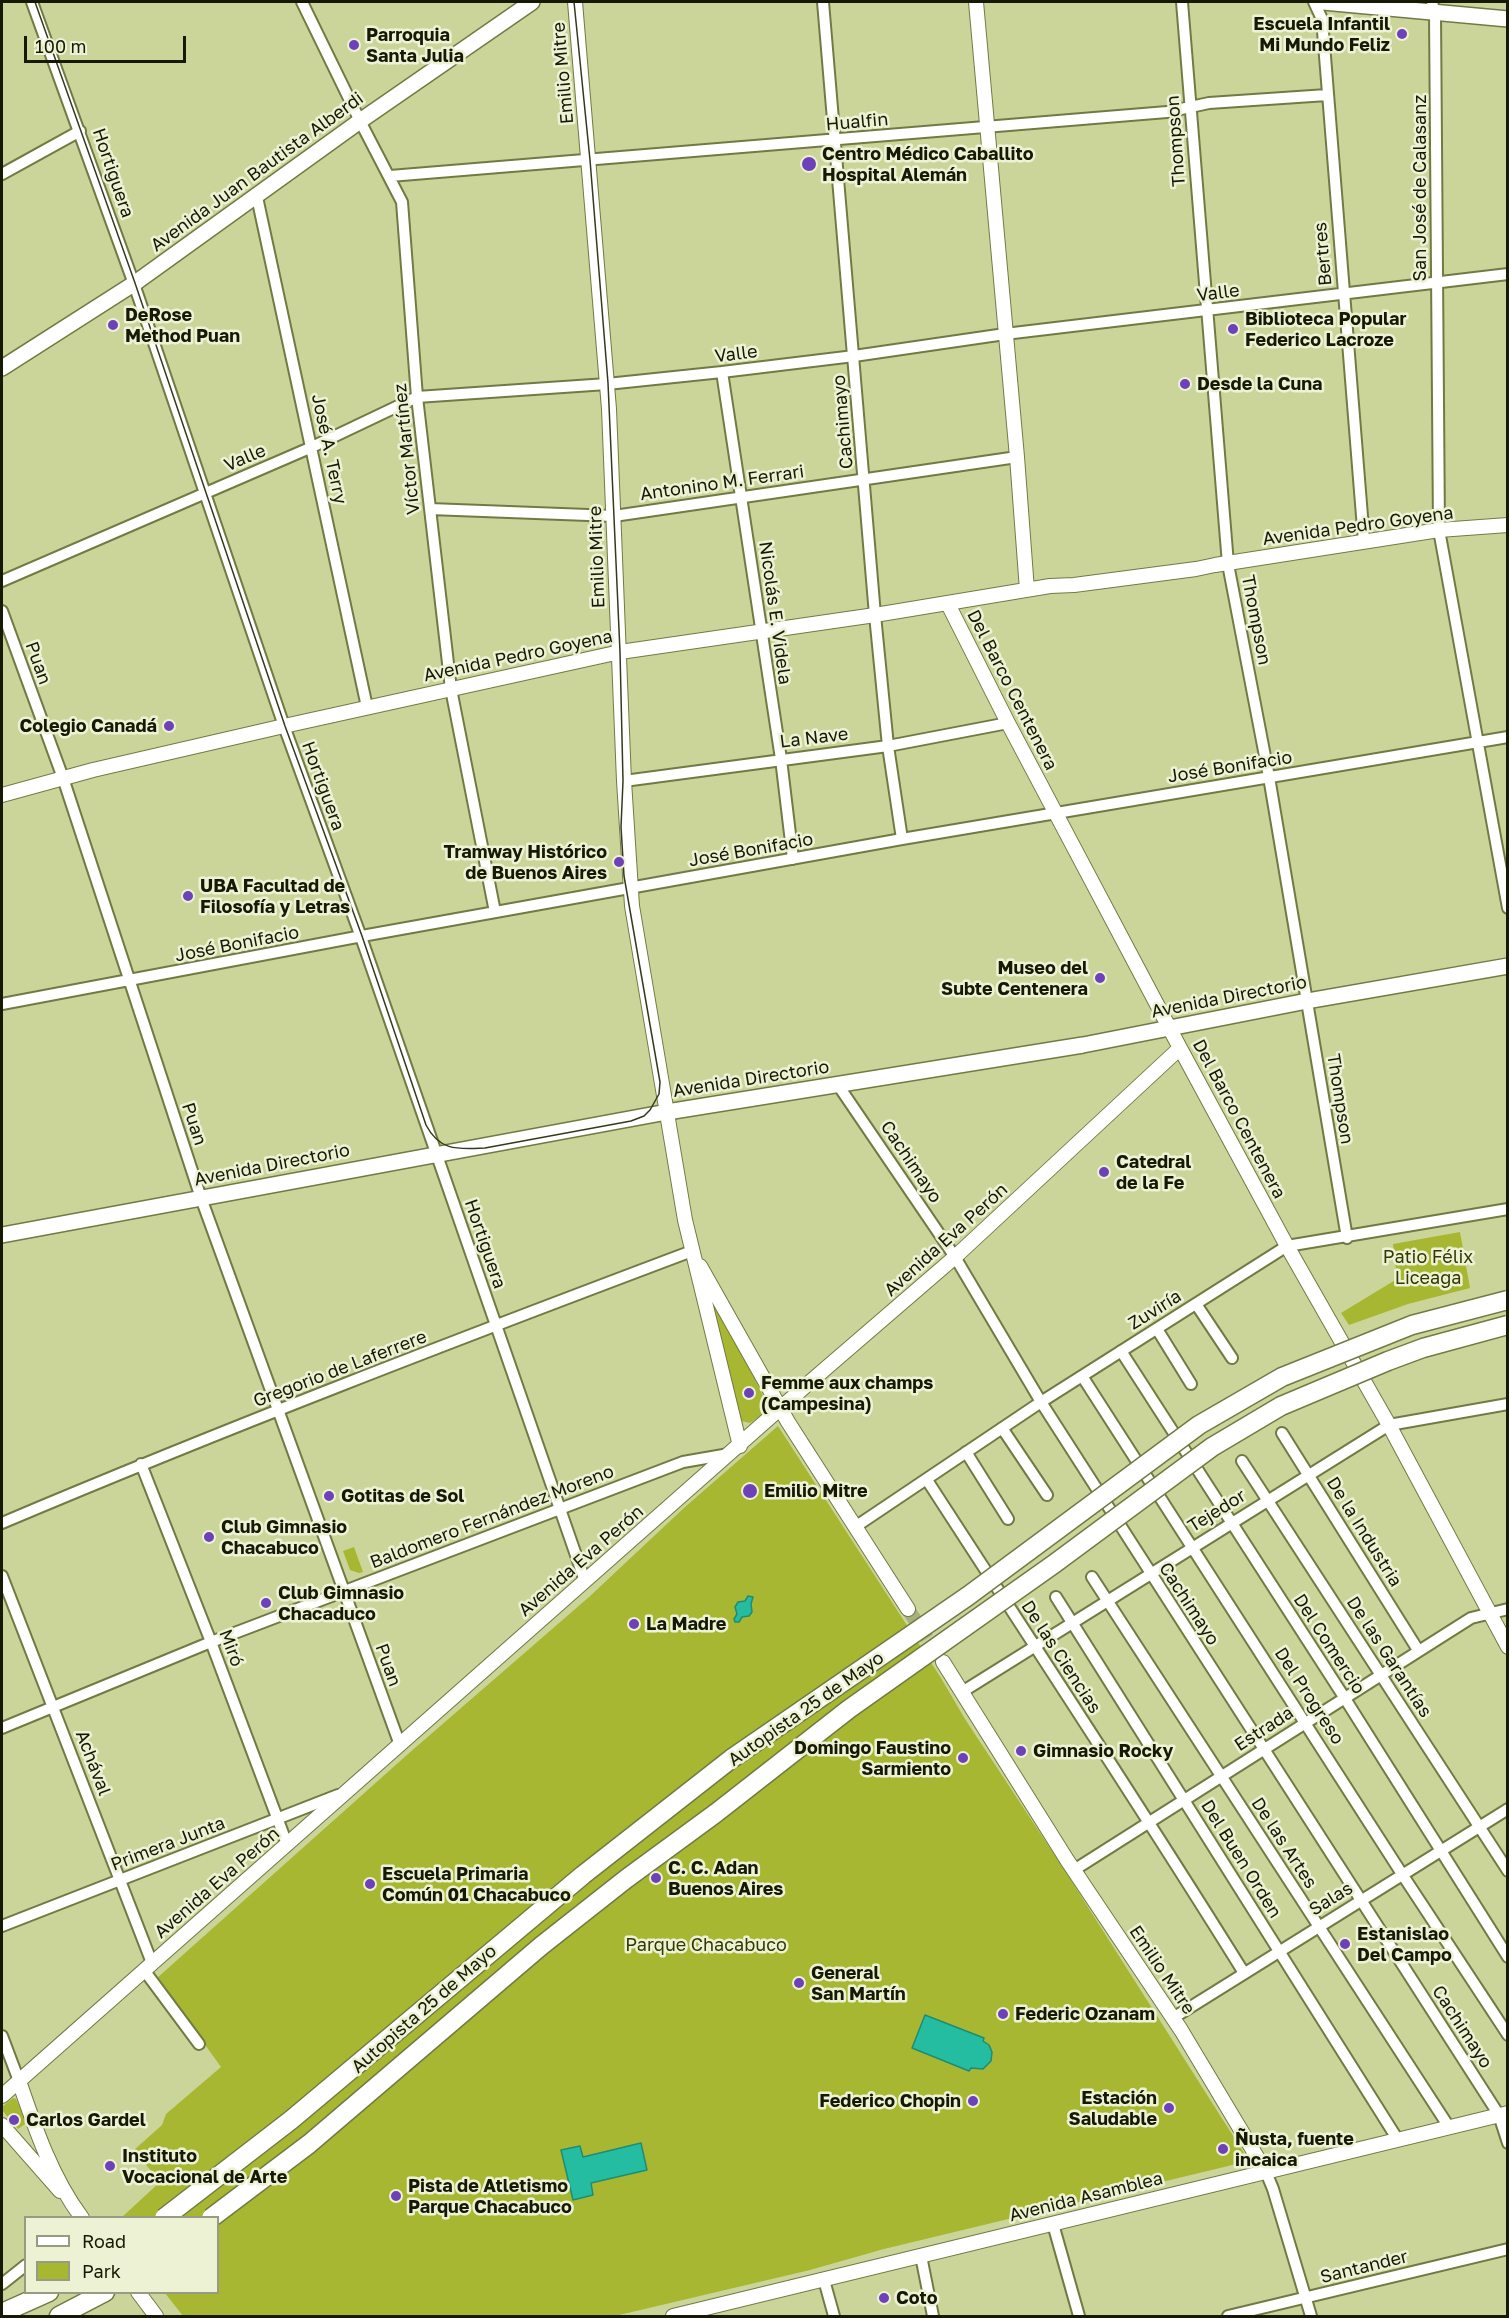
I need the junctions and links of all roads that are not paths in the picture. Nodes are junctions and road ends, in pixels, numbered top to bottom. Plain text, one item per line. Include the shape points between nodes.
1 (32, 2) edge
2 (302, 2) edge
3 (532, 2) edge
4 (575, 2) edge
5 (823, 2) edge
6 (976, 2) edge
7 (1182, 2) edge
8 (1314, 2) edge
9 (1323, 2) edge
10 (1434, 8) edge
11 (1508, 19) edge
12 (1327, 95) junction
13 (1190, 107) junction
14 (360, 122) junction
15 (987, 127) junction
16 (80, 131) junction
17 (835, 141) junction
18 (588, 160) junction
19 (2, 174) edge
20 (390, 176) junction
21 (257, 197) junction
22 (1508, 274) edge
23 (134, 284) junction
24 (1437, 284) junction
25 (1343, 294) junction
26 (1206, 312) junction
27 (1005, 334) junction
28 (854, 356) junction
29 (2, 368) edge
30 (722, 372) junction
31 (608, 384) junction
32 (417, 397) junction
33 (312, 447) junction
34 (1017, 457) junction
35 (864, 478) junction
36 (205, 492) junction
37 (742, 497) junction
38 (430, 509) junction
39 (614, 516) junction
40 (1508, 525) edge
41 (1439, 530) junction
42 (1364, 541) junction
43 (1221, 564) junction
44 (2, 581) edge
45 (1027, 590) junction
46 (948, 604) junction
47 (2, 611) edge
48 (875, 615) junction
49 (761, 632) junction
50 (619, 653) junction
51 (451, 689) junction
52 (367, 707) junction
53 (1008, 723) junction
54 (284, 726) junction
55 (1508, 737) edge
56 (1477, 742) junction
57 (888, 746) junction
58 (781, 759) junction
59 (1269, 777) junction
60 (63, 778) junction
61 (624, 781) junction
62 (2, 795) edge
63 (1055, 813) junction
64 (902, 839) junction
65 (793, 859) junction
66 (630, 888) junction
67 (1508, 908) edge
68 (495, 912) junction
69 (361, 937) junction
70 (1508, 966) edge
71 (130, 981) junction
72 (1307, 1001) junction
73 (2, 1004) edge
74 (1169, 1028) junction
75 (1180, 1048) junction
76 (838, 1085) junction
77 (667, 1112) junction
78 (436, 1154) junction
79 (201, 1198) junction
80 (1508, 1209) edge
81 (2, 1235) edge
82 (1347, 1238) junction
83 (1287, 1246) junction
84 (692, 1251) junction
85 (956, 1257) junction
86 (1508, 1300) edge
87 (1196, 1304) junction
88 (495, 1325) junction
89 (1508, 1325) edge
90 (1157, 1329) junction
91 (1121, 1351) junction
92 (1232, 1358) dead end
93 (1082, 1376) junction
94 (1191, 1384) dead end
95 (1041, 1402) junction
96 (1508, 1404) edge
97 (780, 1409) junction
98 (279, 1410) junction
99 (1389, 1425) junction
100 (1002, 1428) junction
101 (1282, 1433) dead end
102 (734, 1450) junction
103 (966, 1452) junction
104 (1242, 1461) dead end
105 (141, 1464) junction
106 (1308, 1473) junction
107 (927, 1480) junction
108 (1047, 1495) dead end
109 (1267, 1499) junction
110 (560, 1509) junction
111 (1008, 1519) dead end
112 (2, 1523) edge
113 (1230, 1523) junction
114 (855, 1527) junction
115 (1193, 1546) junction
116 (1150, 1573) junction
117 (2, 1576) edge
118 (1092, 1577) dead end
119 (585, 1581) junction
120 (344, 1591) junction
121 (1056, 1597) dead end
122 (1107, 1600) junction
123 (908, 1609) tunnel mouth
124 (1508, 1609) edge
125 (1489, 1613) junction
126 (1072, 1622) junction
127 (211, 1642) junction
128 (1034, 1646) junction
129 (1508, 1647) edge
130 (1418, 1650) junction
131 (943, 1662) tunnel mouth
132 (1380, 1674) junction
133 (962, 1692) junction
134 (1344, 1697) junction
135 (54, 1706) junction
136 (1306, 1722) junction
137 (2, 1728) edge
138 (400, 1745) junction
139 (1264, 1749) junction
140 (1221, 1776) junction
141 (347, 1792) junction
142 (1184, 1800) junction
143 (1508, 1809) edge
144 (277, 1820) junction
145 (1150, 1821) junction
146 (1479, 1826) junction
147 (287, 1844) junction
148 (1440, 1851) junction
149 (1074, 1870) junction
150 (1508, 1871) edge
151 (1402, 1874) junction
152 (119, 1881) junction
153 (1360, 1900) junction
154 (2, 1926) edge
155 (1318, 1927) junction
156 (1279, 1951) junction
157 (1508, 1957) edge
158 (148, 1967) junction
159 (1244, 1973) junction
160 (1173, 2018) junction
161 (1508, 2035) edge
162 (2, 2036) edge
163 (199, 2044) dead end
164 (19, 2081) junction
165 (2, 2096) edge
166 (1503, 2114) edge
167 (32, 2120) junction
168 (1449, 2127) junction
169 (5, 2130) edge
170 (1398, 2139) junction
171 (1508, 2143) edge
172 (1266, 2172) junction
173 (70, 2201) junction
174 (81, 2216) edge
175 (165, 2216) edge
176 (212, 2216) edge
177 (1053, 2224) junction
178 (1508, 2249) edge
179 (921, 2256) junction
180 (24, 2267) edge
181 (824, 2280) junction
182 (2, 2284) edge
183 (45, 2294) edge
184 (101, 2294) edge
185 (140, 2294) edge
186 (1306, 2298) junction
187 (2, 2313) edge
188 (59, 2316) edge
189 (156, 2316) edge
190 (678, 2316) edge
191 (834, 2316) edge
192 (933, 2316) edge
193 (1079, 2316) edge
194 (1228, 2316) edge
195 (1311, 2316) edge

1 - 16 street, Hortiguera
2 - 14 street, Víctor Martínez
3 - 14 main road, Avenida Juan Bautista Alberdi
4 - 18 street, Emilio Mitre
5 - 17 street, Cachimayo
6 - 15 street
7 - 13 street, Thompson
8 - 12 street, Bertres via 1322,19
9 - 10 main road
10 - 11 main road
10 - 24 street, San José de Calasanz
12 - 13 street, Hualfin
12 - 25 street, Bertres
13 - 15 street, Hualfin
13 - 26 street, Thompson
14 - 20 street, Víctor Martínez
14 - 21 main road, Avenida Juan Bautista Alberdi
15 - 17 street, Hualfin
15 - 27 street
16 - 19 street
16 - 23 street, Hortiguera
17 - 18 street, Hualfin
17 - 28 street, Cachimayo
18 - 20 street, Hualfin
18 - 31 street, Emilio Mitre
20 - 32 street, Víctor Martínez via 402,202
21 - 23 main road, Avenida Juan Bautista Alberdi
21 - 33 street, José A. Terry
22 - 24 street, Valle
23 - 29 main road, Avenida Juan Bautista Alberdi
23 - 36 street, Hortiguera
24 - 25 street, Valle
24 - 41 street, San José de Calasanz
25 - 26 street, Valle
25 - 42 street, Bertres
26 - 27 street, Valle
26 - 43 street, Thompson
27 - 28 street, Valle
27 - 34 street
28 - 30 street, Valle
28 - 35 street, Cachimayo
30 - 31 street, Valle
30 - 37 street, Nicolás E. Videla
31 - 32 street, Valle
31 - 39 street, Emilio Mitre
32 - 33 street, Valle
32 - 38 street, Víctor Martínez
33 - 36 street, Valle
33 - 52 street, José A. Terry
34 - 35 street, Antonino M. Ferrari
34 - 45 street
35 - 37 street, Antonino M. Ferrari
35 - 48 street, Cachimayo
36 - 44 street, Valle
36 - 54 street, Hortiguera
37 - 39 street, Antonino M. Ferrari
37 - 49 street, Nicolás E. Videla
38 - 39 street, Antonino M. Ferrari
38 - 51 street, Víctor Martínez
39 - 50 street, Emilio Mitre
40 - 41 street, Avenida Pedro Goyena
41 - 42 street, Avenida Pedro Goyena
41 - 56 street, San José de Calasanz
42 - 43 street, Avenida Pedro Goyena
43 - 45 street, Avenida Pedro Goyena via 1195,563 1072,578
43 - 59 street, Thompson
45 - 46 street, Avenida Pedro Goyena
46 - 48 street, Avenida Pedro Goyena
46 - 53 street, Del Barco Centenera
47 - 60 street, Puan
48 - 49 street, Avenida Pedro Goyena
48 - 57 street, Cachimayo
49 - 50 street, Avenida Pedro Goyena
49 - 58 street, Nicolás E. Videla
50 - 51 street, Avenida Pedro Goyena
50 - 61 street, Emilio Mitre
51 - 52 street, Avenida Pedro Goyena
51 - 68 street, Víctor Martínez
52 - 54 street, Avenida Pedro Goyena
53 - 57 street, La Nave
53 - 63 street, Del Barco Centenera
54 - 60 street, Avenida Pedro Goyena
54 - 69 street, Hortiguera
55 - 56 street, José Bonifacio
56 - 59 street, José Bonifacio
56 - 67 street, San José de Calasanz
57 - 58 street, La Nave
57 - 64 street, Cachimayo
58 - 61 street, La Nave
58 - 65 street, Nicolás E. Videla
59 - 63 street, José Bonifacio
59 - 72 street, Thompson
60 - 62 street, Avenida Pedro Goyena
60 - 71 street, Puan
61 - 66 street, Emilio Mitre
63 - 64 street, José Bonifacio
63 - 74 street, Del Barco Centenera
64 - 65 street, José Bonifacio
65 - 66 street, José Bonifacio
66 - 68 street, José Bonifacio
66 - 77 street, Emilio Mitre
68 - 69 street, José Bonifacio
69 - 71 street, José Bonifacio
69 - 78 street, Hortiguera
70 - 72 main road, Avenida Directorio
71 - 73 street, José Bonifacio
71 - 79 street, Puan
72 - 74 main road, Avenida Directorio
72 - 82 street, Thompson
74 - 75 street, Del Barco Centenera
74 - 76 main road, Avenida Directorio
75 - 83 street, Del Barco Centenera
75 - 85 street, Avenida Eva Perón
76 - 77 main road, Avenida Directorio
76 - 85 street, Cachimayo
77 - 78 main road, Avenida Directorio
77 - 84 street, Emilio Mitre
78 - 79 main road, Avenida Directorio
78 - 88 street, Hortiguera
79 - 81 main road, Avenida Directorio
79 - 98 street, Puan
80 - 82 street, Zuviría
82 - 83 street, Zuviría
83 - 87 street, Zuviría
83 - 99 street, Del Barco Centenera
84 - 88 street, Gregorio de Laferrere
84 - 97 street, Emilio Mitre
84 - 102 street, Emilio Mitre
85 - 95 street, Cachimayo
85 - 97 street, Avenida Eva Perón
86 - 175 highway, Autopista 25 de Mayo, bridge via 1412,1325 1293,1373 1199,1425 968,1596 731,1760 583,1875 291,2120
87 - 90 street, Zuviría
87 - 92 street
88 - 98 street, Gregorio de Laferrere
88 - 110 street, Hortiguera
89 - 176 highway, Autopista 25 de Mayo, bridge via 1388,1361 1281,1407 1212,1448 849,1709 626,1879 309,2144
90 - 91 street, Zuviría
90 - 94 street
91 - 93 street, Zuviría
91 - 113 street, Del Comercio
93 - 95 street, Zuviría
93 - 115 street, Del Progreso
95 - 100 street, Zuviría
95 - 116 street, Cachimayo
96 - 99 street, Tejedor
97 - 102 street, Avenida Eva Perón
97 - 114 street, Emilio Mitre
98 - 105 street, Gregorio de Laferrere
98 - 120 street, Puan
99 - 106 street, Tejedor
99 - 125 street, Del Barco Centenera
100 - 103 street, Zuviría
100 - 108 street
101 - 106 street, De la Industria
102 - 110 street, Baldomero Fernández Moreno via 683,1462
102 - 119 street, Avenida Eva Perón
103 - 107 street, Zuviría
103 - 111 street
104 - 109 street, De las Garantías
105 - 112 street, Gregorio de Laferrere
105 - 127 street, Miró
106 - 109 street, Tejedor
106 - 130 street, De la Industria
107 - 114 street, Zuviría
107 - 128 street, De las Ciencias
109 - 113 street, Tejedor
109 - 132 street, De las Garantías
110 - 119 street, Hortiguera
110 - 120 street, Baldomero Fernández Moreno
113 - 115 street, Tejedor
113 - 134 street, Del Comercio
114 - 123 street, Emilio Mitre
115 - 116 street, Tejedor
115 - 136 street, Del Progreso
116 - 122 street, Tejedor
116 - 139 street, Cachimayo
117 - 135 street, Achával
118 - 122 street, De las Artes
119 - 138 street, Avenida Eva Perón
120 - 127 street, Baldomero Fernández Moreno
120 - 138 street, Puan
121 - 126 street, Del Buen Orden
122 - 126 street, Tejedor
122 - 140 street, De las Artes
124 - 125 street, Estrada
125 - 129 street, Del Barco Centenera
125 - 130 street, Estrada via 1471,1618
126 - 128 street, Tejedor
126 - 142 street, Del Buen Orden
127 - 135 street, Baldomero Fernández Moreno
127 - 144 street, Miró
128 - 133 street, Tejedor
128 - 145 street, De las Ciencias
130 - 132 street, Estrada
131 - 133 street, Emilio Mitre
132 - 134 street, Estrada
132 - 146 street, De las Garantías
133 - 149 street, Emilio Mitre
134 - 136 street, Estrada
134 - 148 street, Del Comercio
135 - 137 street, Baldomero Fernández Moreno
135 - 152 street, Achával
136 - 139 street, Estrada
136 - 151 street, Del Progreso
138 - 141 street, Avenida Eva Perón
139 - 140 street, Estrada
139 - 153 street, Cachimayo
140 - 142 street, Estrada
140 - 155 street, De las Artes
141 - 144 street, Primera Junta
141 - 147 street, Avenida Eva Perón
142 - 145 street, Estrada
142 - 156 street, Del Buen Orden
143 - 146 street, Salas
144 - 147 street, Miró
144 - 152 street, Primera Junta
145 - 149 street, Estrada
145 - 159 street, De las Ciencias
146 - 148 street, Salas
146 - 150 street, De las Garantías
147 - 158 street, Avenida Eva Perón
148 - 151 street, Salas
148 - 157 street, Del Comercio
149 - 160 street, Emilio Mitre
151 - 153 street, Salas
151 - 161 street, Del Progreso
152 - 154 street, Primera Junta
152 - 158 street, Achával
153 - 155 street, Salas
153 - 166 street, Cachimayo
155 - 156 street, Salas
155 - 168 street, De las Artes
156 - 159 street, Salas
156 - 170 street, Del Buen Orden
158 - 163 street, Achával
158 - 164 street, Avenida Eva Perón
159 - 160 street, Salas
160 - 172 street, Emilio Mitre
162 - 164 street
164 - 165 street, Avenida Eva Perón
164 - 167 street
166 - 168 street, Avenida Asamblea
166 - 171 street, Cachimayo
167 - 169 street via 24,2134 17,2136
167 - 173 street
168 - 170 street, Avenida Asamblea
169 - 173 street
170 - 172 street, Avenida Asamblea
172 - 177 street, Avenida Asamblea
172 - 186 street, Emilio Mitre
173 - 174 street
177 - 179 street, Avenida Asamblea
177 - 193 street
178 - 186 street, Santander
179 - 181 street, Avenida Asamblea
179 - 192 street
180 - 182 street
181 - 190 street, Avenida Asamblea
181 - 191 street
183 - 187 highway
184 - 188 highway
185 - 189 street
186 - 194 street, Santander
186 - 195 street, Emilio Mitre

